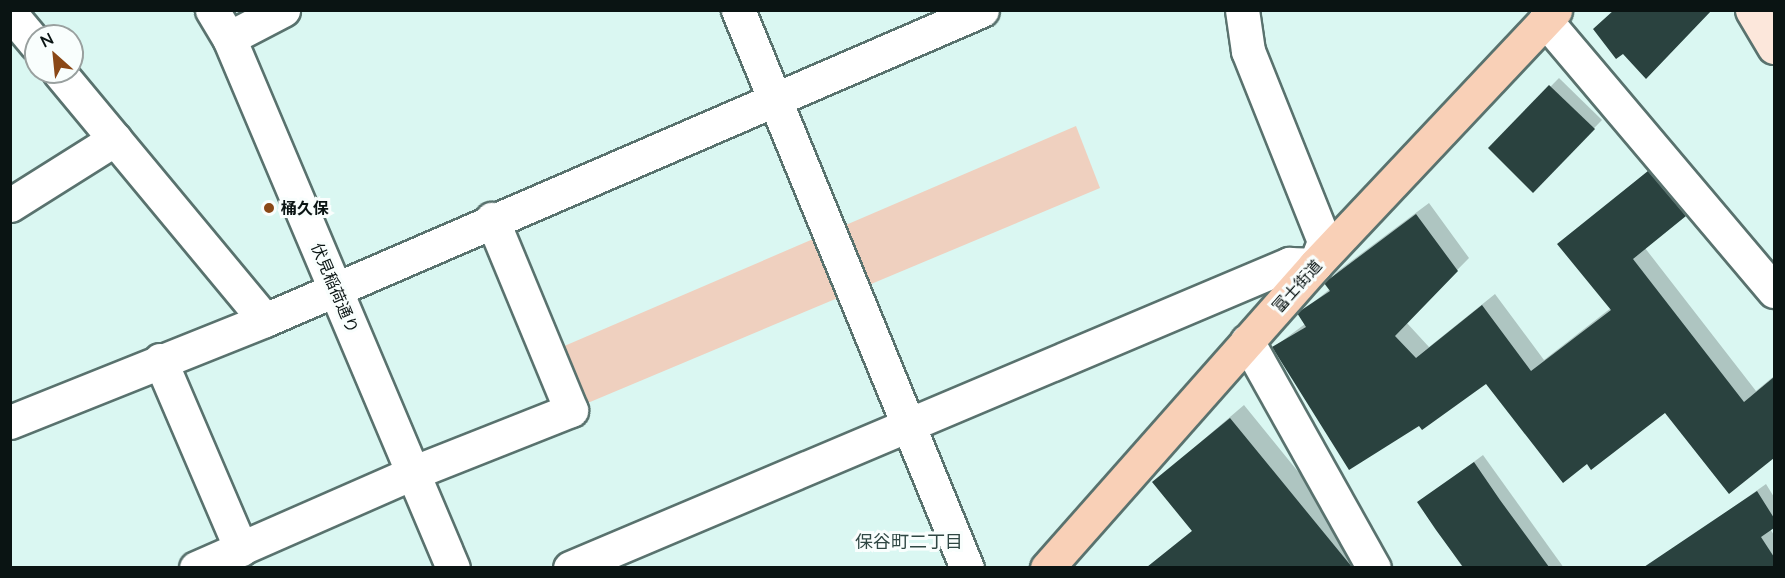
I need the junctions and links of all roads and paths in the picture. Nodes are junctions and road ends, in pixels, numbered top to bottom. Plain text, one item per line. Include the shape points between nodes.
1 (212, 10) edge
2 (283, 10) edge
3 (738, 10) edge
4 (982, 10) edge
5 (1242, 10) edge
6 (1752, 10) edge
7 (10, 13) edge
8 (1550, 15) edge
9 (24, 30) edge
10 (230, 38) junction
11 (1774, 47) edge
12 (69, 84) edge
13 (774, 97) junction
14 (115, 139) junction
15 (10, 205) edge
16 (492, 219) junction
17 (1315, 265) junction
18 (335, 286) junction
19 (1774, 291) edge
20 (264, 320) junction
21 (1247, 341) junction
22 (160, 360) junction
23 (10, 422) edge
24 (908, 423) junction
25 (412, 473) junction
26 (241, 549) junction
27 (635, 555) edge
28 (196, 567) edge
29 (453, 567) edge
30 (570, 567) edge
31 (967, 567) edge
32 (1047, 567) edge
33 (1374, 567) edge

1 - 10 street, 伏見稲荷通り
2 - 10 street
3 - 13 street
4 - 13 street
5 - 17 street via 1248,51 1323,241
6 - 11 main road
7 - 9 street
8 - 17 main road, 富士街道
8 - 19 street
10 - 18 street, 伏見稲荷通り
12 - 14 street
13 - 16 street
13 - 24 street
14 - 15 street
14 - 20 street
16 - 18 street
16 - 25 street via 571,410
17 - 21 main road, 富士街道
17 - 24 street via 1289,264
18 - 20 street
18 - 25 street, 伏見稲荷通り
20 - 22 street
21 - 32 main road, 富士街道
21 - 33 street
22 - 23 street
22 - 26 street
24 - 27 street
24 - 31 street
25 - 26 street
25 - 29 street, 伏見稲荷通り
26 - 28 street
27 - 30 street

